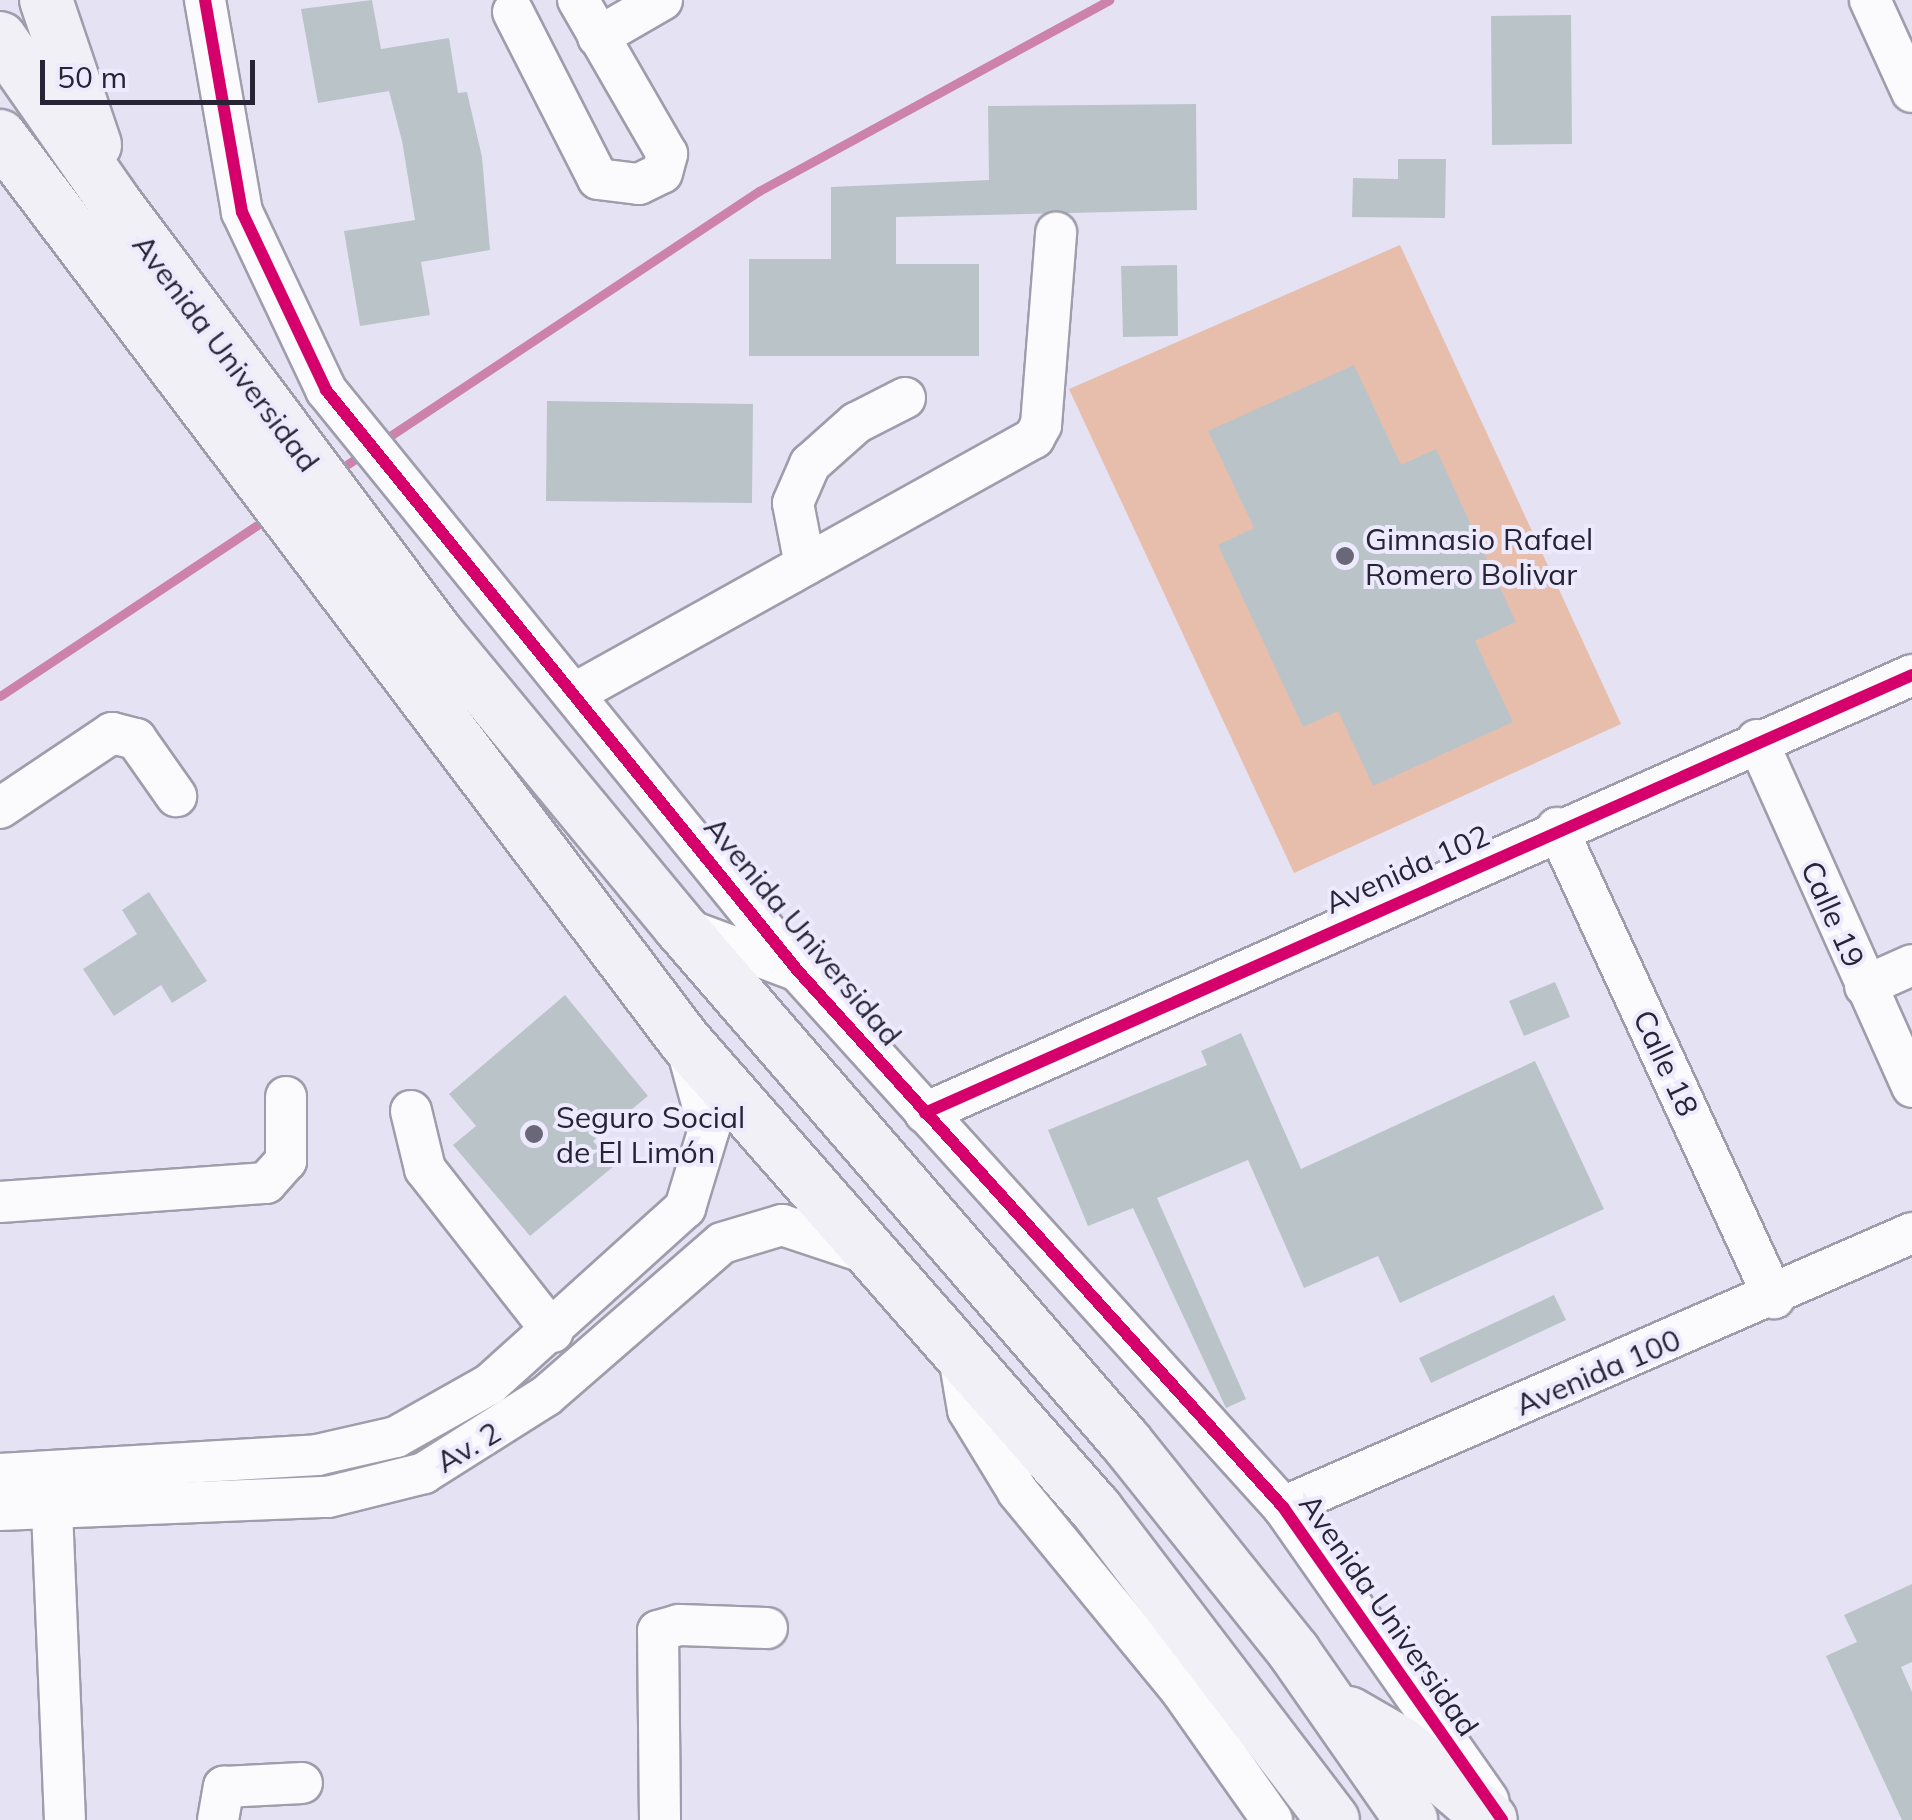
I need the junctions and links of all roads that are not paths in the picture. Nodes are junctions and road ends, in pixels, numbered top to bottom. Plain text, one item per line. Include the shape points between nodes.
1 (46, 0) edge
2 (205, 0) edge
3 (578, 0) edge
4 (662, 0) edge
5 (1870, 0) edge
6 (513, 12) dead end
7 (598, 37) junction
8 (0, 38) edge
9 (1912, 92) edge
10 (0, 136) edge
11 (115, 204) junction
12 (1056, 233) dead end
13 (904, 398) dead end
14 (805, 565) junction
15 (1912, 675) edge
16 (577, 692) junction
17 (1757, 740) junction
18 (176, 796) dead end
19 (0, 808) edge
20 (1557, 828) junction
21 (680, 927) junction
22 (1912, 965) edge
23 (798, 970) junction
24 (1865, 986) junction
25 (685, 1041) junction
26 (1912, 1088) edge
27 (286, 1097) dead end
28 (411, 1111) dead end
29 (925, 1113) junction
30 (0, 1202) edge
31 (1912, 1234) edge
32 (866, 1252) junction
33 (1774, 1298) junction
34 (553, 1332) junction
35 (957, 1347) junction
36 (0, 1474) edge
37 (1283, 1506) junction
38 (0, 1510) edge
39 (52, 1511) junction
40 (767, 1628) dead end
41 (1328, 1700) junction
42 (302, 1783) dead end
43 (65, 1820) edge
44 (218, 1820) edge
45 (660, 1820) edge
46 (1272, 1820) edge
47 (1333, 1820) edge
48 (1412, 1820) edge
49 (1491, 1820) edge
50 (1502, 1820) edge

1 - 11 main road
2 - 16 street, Avenida Universidad via 242,212 326,390
3 - 7 street
4 - 7 street
5 - 9 street
6 - 7 street via 598,179 639,184 662,173 666,154
8 - 11 main road, Avenida Universidad
10 - 25 main road, Avenida Universidad
11 - 21 main road, Avenida Universidad via 436,632
12 - 14 street via 1034,438
13 - 14 street via 856,423 810,464 793,504
14 - 16 street
15 - 17 street, Avenida 102
16 - 23 street, Avenida Universidad
17 - 20 street, Avenida 102
17 - 24 street, Calle 19
18 - 19 street via 136,739 112,733
20 - 29 street, Avenida 102
20 - 33 street, Calle 18
21 - 23 street
21 - 41 main road, Avenida Universidad via 1126,1442
22 - 24 street
23 - 29 street, Avenida Universidad
24 - 26 street, Calle 19
25 - 32 main road, Avenida Universidad
25 - 34 street, Av. 2 via 709,1129 685,1208
27 - 30 street via 286,1161 266,1183
28 - 34 street via 426,1169
29 - 37 street, Avenida Universidad
31 - 33 street, Avenida 100
32 - 35 main road, Avenida Universidad
32 - 39 street, Av. 2 via 782,1225 722,1243 546,1396 424,1473 328,1496
33 - 37 street, Avenida 100
34 - 36 street, Av. 2 via 490,1384 396,1437 316,1455
35 - 46 street via 968,1410 1018,1492 1180,1689
35 - 47 main road, Avenida Universidad via 1096,1509
37 - 50 street, Avenida Universidad
38 - 39 street, Av. 2
39 - 43 street
40 - 45 street via 679,1626 654,1639
41 - 48 main road, Avenida Universidad
41 - 49 main road via 1400,1744
42 - 44 street via 224,1787

